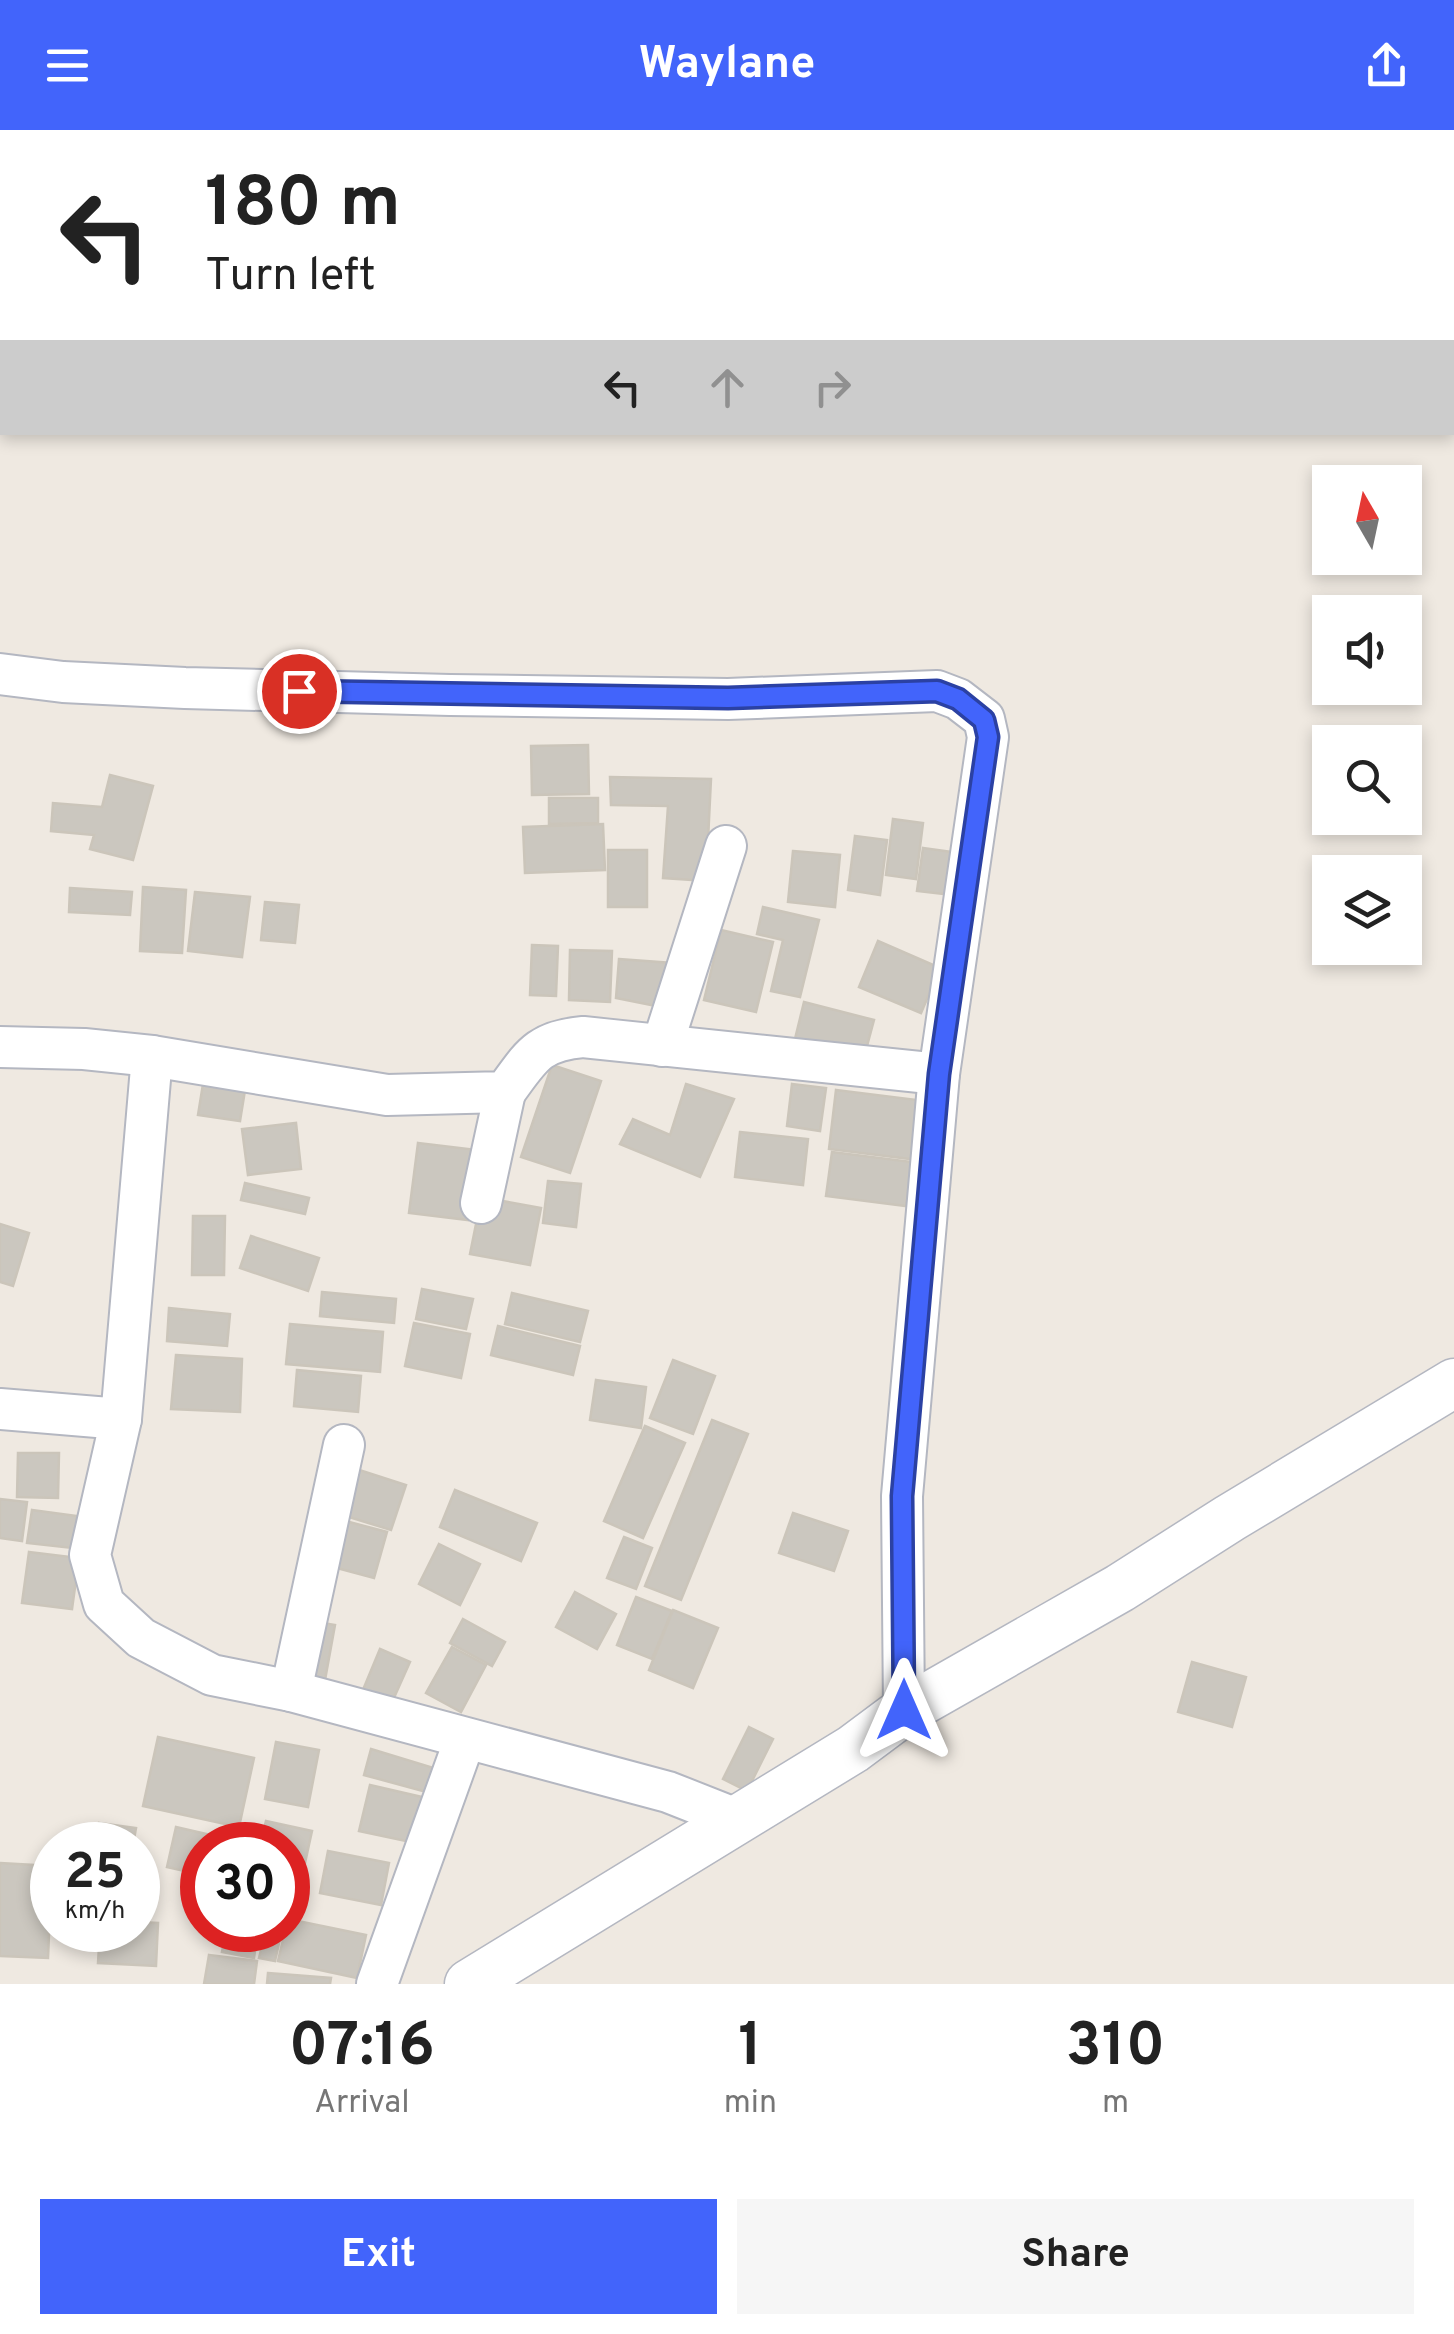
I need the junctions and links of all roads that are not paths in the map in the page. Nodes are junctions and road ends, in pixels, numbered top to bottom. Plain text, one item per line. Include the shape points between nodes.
1 (0, 674) edge
2 (726, 846) dead end
3 (662, 1046) junction
4 (0, 1047) edge
5 (152, 1056) junction
6 (939, 1074) junction
7 (505, 1092) junction
8 (481, 1203) dead end
9 (1454, 1383) edge
10 (0, 1409) edge
11 (121, 1419) junction
12 (344, 1445) dead end
13 (291, 1692) junction
14 (904, 1710) junction
15 (465, 1740) junction
16 (739, 1820) junction
17 (377, 1984) edge
18 (470, 1984) edge

1 - 6 street via 374,693 728,698 937,691 958,699 984,720 988,737
2 - 3 street
3 - 6 street
3 - 7 street via 556,1040 536,1050
4 - 5 street
5 - 7 street via 387,1096
5 - 11 street
6 - 14 street via 902,1496
7 - 8 street
9 - 14 street via 1103,1598
10 - 11 street
11 - 13 street via 90,1556 104,1604 141,1638 212,1675
12 - 13 street
13 - 15 street
14 - 16 street
15 - 16 street via 668,1792
15 - 17 street
16 - 18 street

